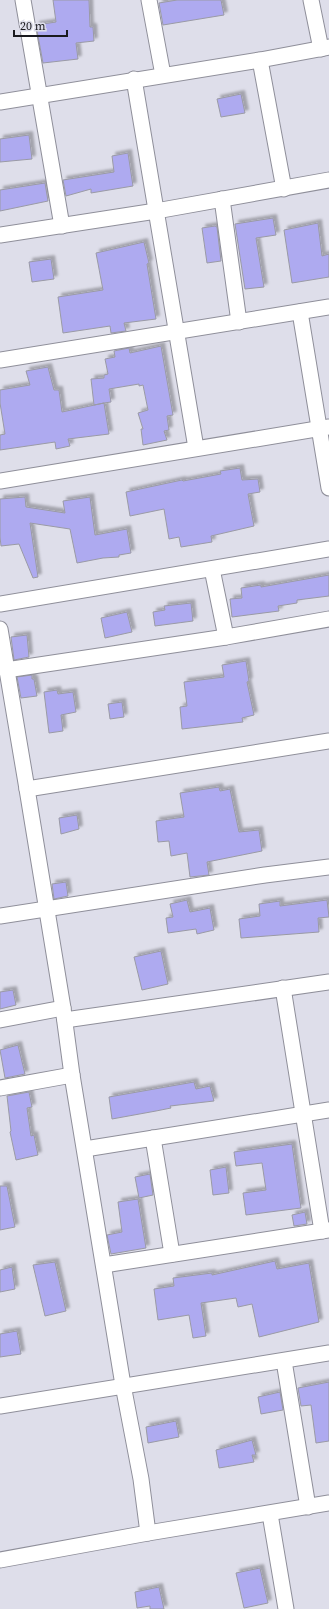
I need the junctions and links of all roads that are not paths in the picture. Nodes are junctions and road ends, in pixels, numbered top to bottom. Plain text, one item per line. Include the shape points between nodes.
1 (23, 0) edge
2 (149, 0) edge
3 (312, 0) edge
4 (325, 48) edge
5 (260, 60) junction
6 (163, 75) junction
7 (134, 79) junction
8 (40, 95) junction
9 (0, 102) edge
10 (329, 180) edge
11 (284, 188) junction
12 (222, 199) junction
13 (156, 211) junction
14 (62, 226) junction
15 (0, 235) edge
16 (329, 307) edge
17 (300, 312) junction
18 (239, 322) junction
19 (176, 332) junction
20 (0, 360) edge
21 (324, 428) edge
22 (196, 448) junction
23 (0, 481) edge
24 (329, 488) edge
25 (329, 549) edge
26 (212, 569) junction
27 (0, 604) edge
28 (329, 619) edge
29 (0, 633) edge
30 (226, 636) junction
31 (6, 670) junction
32 (329, 741) edge
33 (28, 789) junction
34 (329, 867) edge
35 (47, 909) junction
36 (0, 916) edge
37 (329, 982) edge
38 (283, 988) junction
39 (64, 1014) junction
40 (0, 1020) edge
41 (72, 1075) junction
42 (0, 1088) edge
43 (329, 1110) edge
44 (303, 1114) junction
45 (152, 1138) junction
46 (85, 1149) junction
47 (325, 1231) edge
48 (172, 1254) junction
49 (104, 1265) junction
50 (329, 1353) edge
51 (284, 1361) junction
52 (123, 1385) junction
53 (0, 1406) edge
54 (329, 1503) edge
55 (308, 1507) junction
56 (270, 1514) junction
57 (148, 1533) junction
58 (0, 1560) edge
59 (286, 1609) edge

1 - 8 street
2 - 6 street
3 - 4 street
4 - 5 street
5 - 6 street
5 - 11 street
6 - 7 street
7 - 8 street
7 - 13 street
8 - 9 street
8 - 14 street
10 - 11 street
11 - 12 street
12 - 13 street
12 - 18 street
13 - 14 street
13 - 19 street
14 - 15 street
16 - 17 street
17 - 18 street
17 - 21 street
18 - 19 street
19 - 20 street
19 - 22 street
21 - 22 street
21 - 24 street
22 - 23 street
25 - 26 street
26 - 27 street
26 - 30 street
28 - 30 street
29 - 31 street
30 - 31 street
31 - 33 street
32 - 33 street
33 - 35 street
34 - 35 street
35 - 36 street
35 - 39 street
37 - 38 street
38 - 39 street
38 - 44 street
39 - 40 street
39 - 41 street
41 - 42 street
41 - 46 street
43 - 44 street
44 - 45 street
44 - 47 street
45 - 46 street
45 - 48 street
46 - 49 street
47 - 48 street
48 - 49 street
49 - 52 street
50 - 51 street
51 - 52 street
51 - 55 street
52 - 53 street
52 - 57 street via 141,1479
54 - 55 street
55 - 56 street
56 - 57 street
56 - 59 street
57 - 58 street

